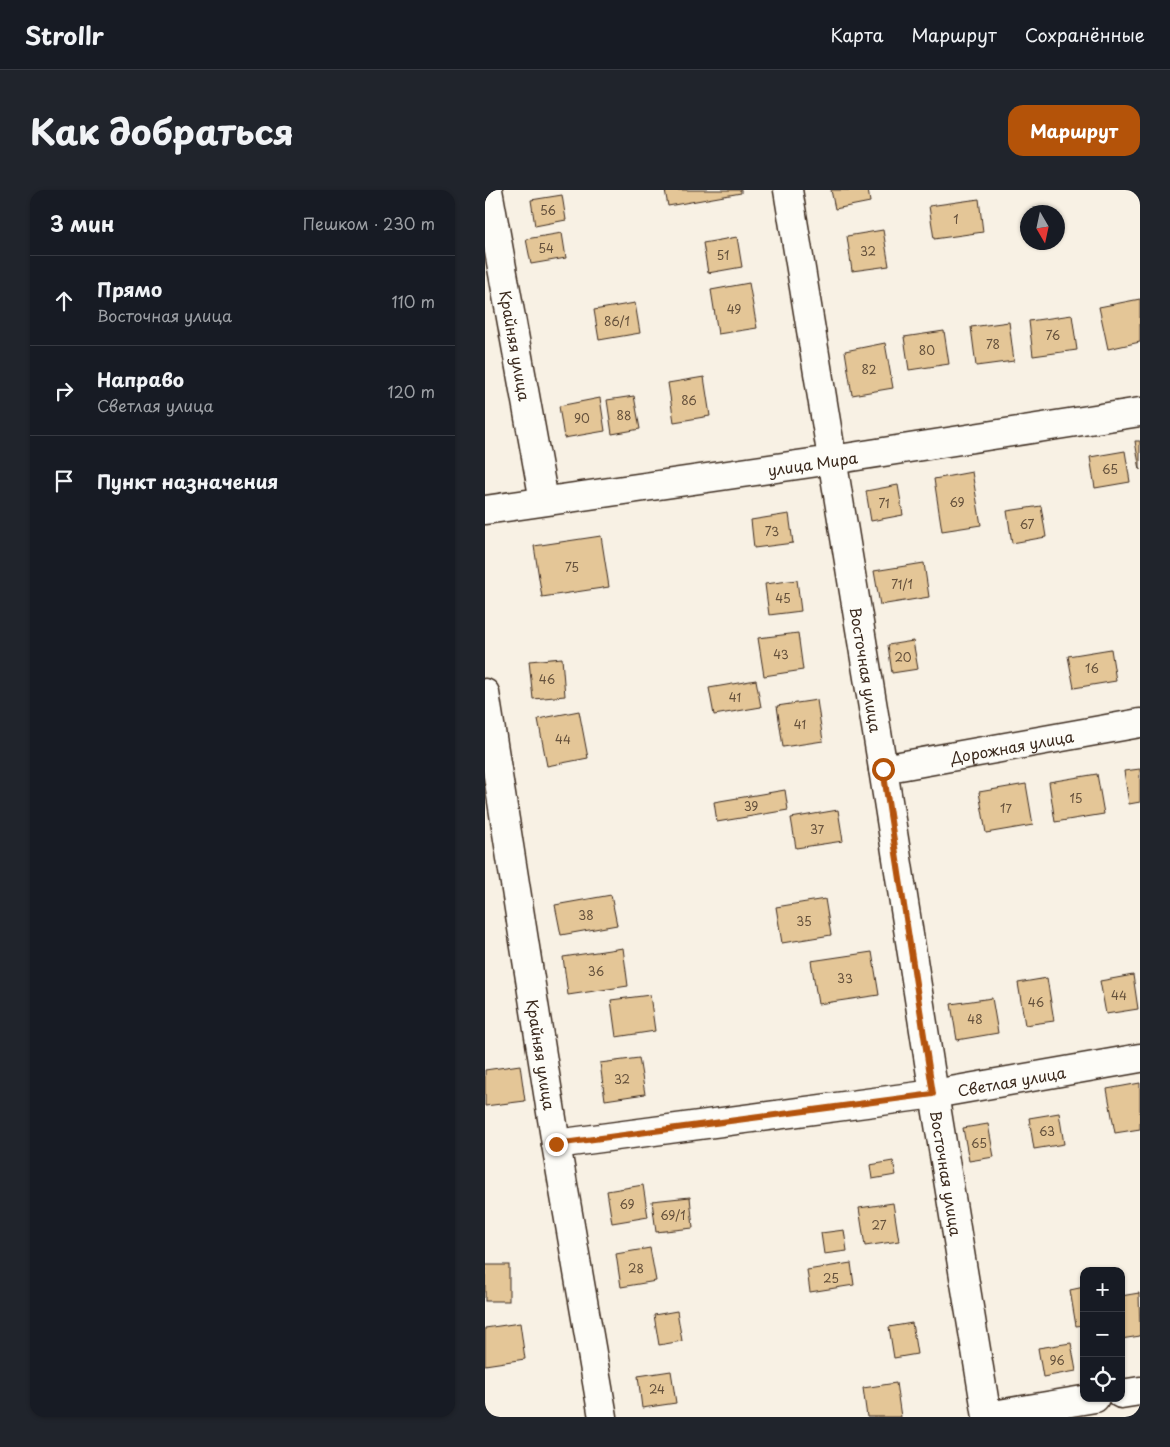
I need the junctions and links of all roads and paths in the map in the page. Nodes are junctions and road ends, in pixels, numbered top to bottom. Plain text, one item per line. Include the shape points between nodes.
1 (488, 190) edge
2 (788, 190) edge
3 (1140, 412) edge
4 (832, 460) junction
5 (544, 501) junction
6 (485, 510) edge
7 (485, 693) edge
8 (1140, 723) edge
9 (883, 769) junction
10 (1140, 1058) edge
11 (933, 1094) junction
12 (556, 1144) junction
13 (1140, 1391) edge
14 (1125, 1393) edge
15 (1080, 1400) edge
16 (987, 1416) edge
17 (603, 1417) edge

1 - 5 street, Крайняя улица
2 - 4 street, Восточная улица
3 - 4 street, улица Мира
4 - 5 street, улица Мира
4 - 9 street, Восточная улица
5 - 6 street, улица Мира
7 - 12 street, Крайняя улица
8 - 9 street, Дорожная улица
9 - 11 street, Восточная улица
10 - 11 street, Светлая улица
11 - 12 street, Светлая улица
11 - 16 street, Восточная улица
12 - 17 street, Крайняя улица
13 - 14 street
15 - 16 street

